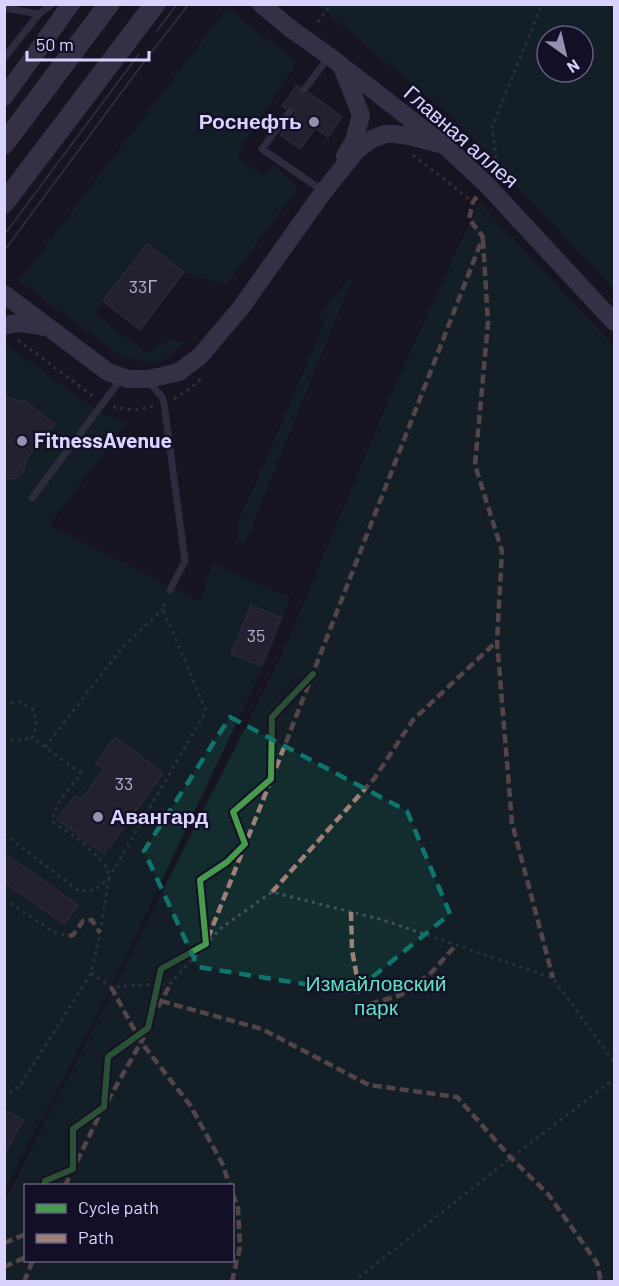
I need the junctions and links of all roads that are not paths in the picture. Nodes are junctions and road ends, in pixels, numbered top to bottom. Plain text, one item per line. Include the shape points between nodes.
1 (52, 4) edge
2 (71, 4) edge
3 (109, 4) edge
4 (155, 4) edge
5 (261, 4) edge
6 (4, 8) edge
7 (39, 14) junction
8 (4, 58) edge
9 (335, 61) junction
10 (304, 90) dead end
11 (4, 97) edge
12 (290, 111) dead end
13 (4, 144) edge
14 (444, 145) junction
15 (324, 191) junction
16 (4, 203) edge
17 (4, 294) edge
18 (615, 322) edge
19 (4, 327) edge
20 (49, 328) junction
21 (122, 377) junction
22 (147, 379) junction
23 (32, 498) dead end
24 (170, 590) road end

1 - 7 lane
2 - 11 main road
3 - 13 main road
4 - 16 main road
5 - 9 main road, Главная аллея
6 - 7 lane
7 - 8 lane
9 - 10 lane
9 - 14 main road, Главная аллея
9 - 15 main road via 361,115 354,141
12 - 15 lane via 262,149
14 - 15 main road via 385,134 357,150
14 - 18 main road, Главная аллея via 487,185
15 - 22 main road via 240,309 200,356 179,372
17 - 20 main road
19 - 20 main road via 26,323
20 - 21 main road via 108,372
21 - 22 main road
21 - 23 lane
22 - 24 lane via 164,403 186,561

